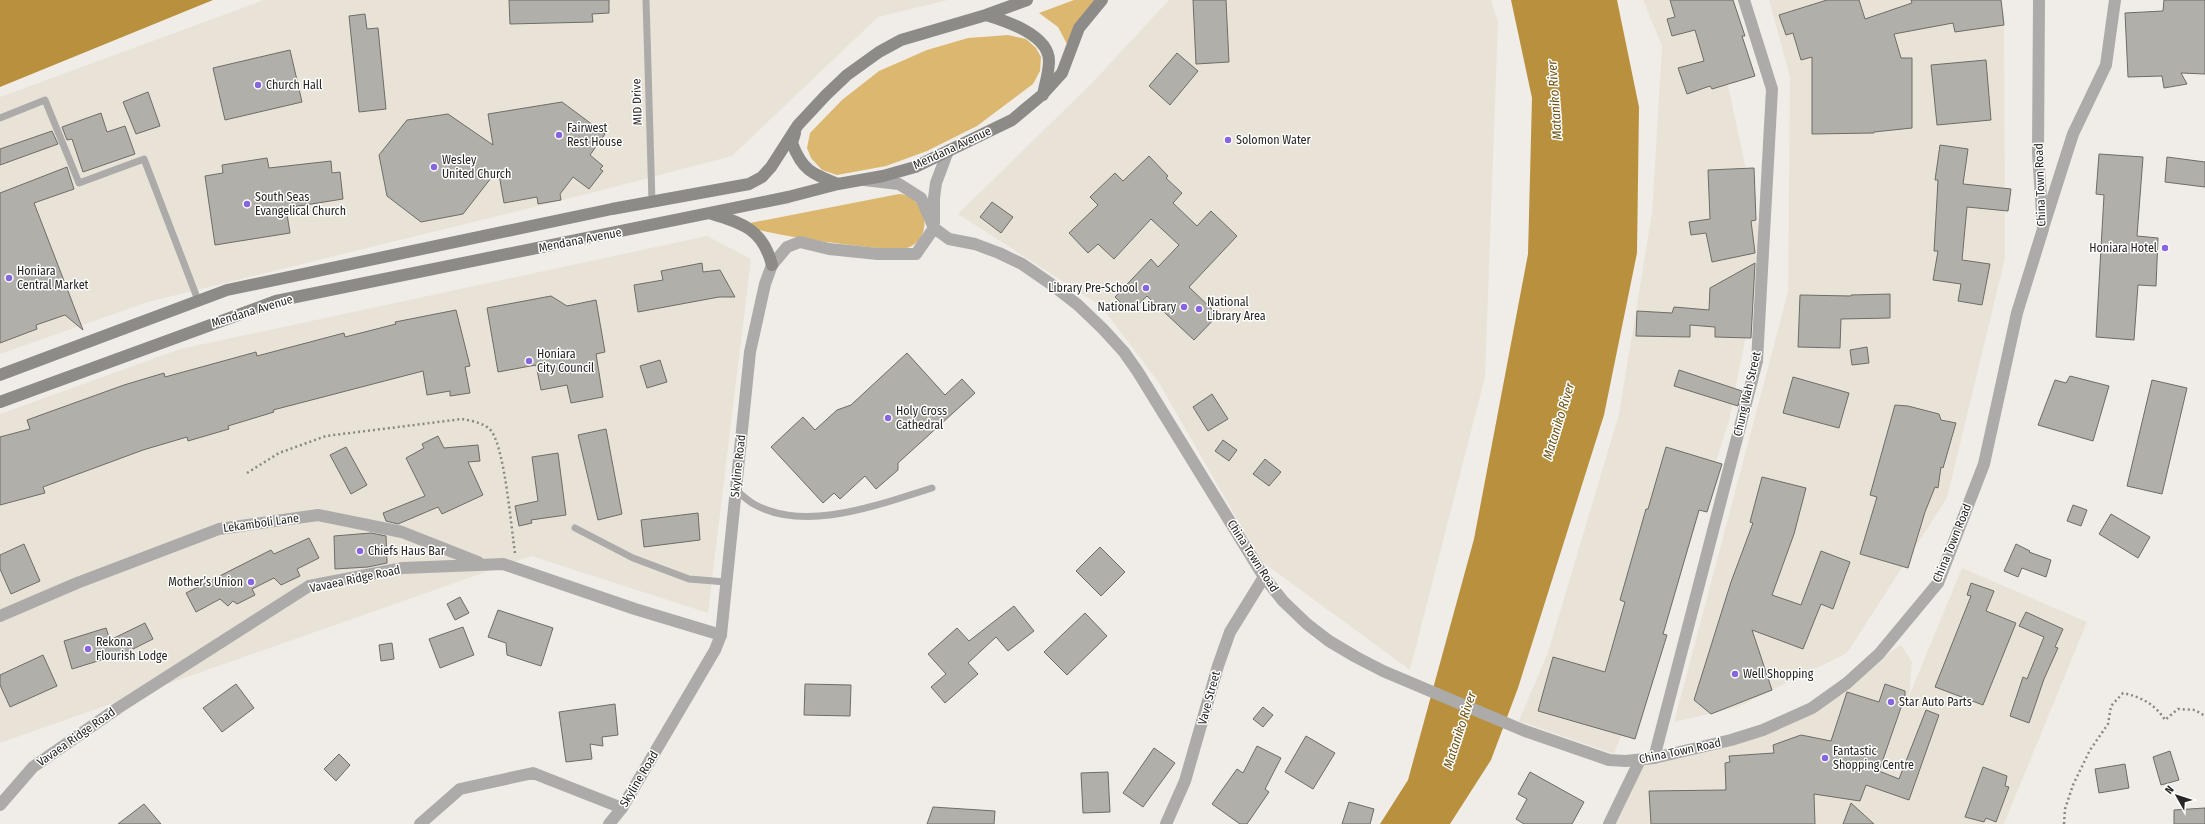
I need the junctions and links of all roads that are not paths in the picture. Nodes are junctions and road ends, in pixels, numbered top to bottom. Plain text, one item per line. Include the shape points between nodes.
1 (646, 0) edge
2 (1027, 0) edge
3 (1102, 0) edge
4 (1744, 0) edge
5 (2039, 0) edge
6 (2115, 0) edge
7 (986, 15) junction
8 (1042, 95) junction
9 (0, 118) edge
10 (798, 126) junction
11 (948, 151) junction
12 (864, 180) junction
13 (838, 184) junction
14 (652, 202) junction
15 (710, 213) junction
16 (934, 228) junction
17 (2043, 229) junction
18 (772, 265) junction
19 (198, 300) junction
20 (0, 375) edge
21 (0, 402) edge
22 (932, 488) dead end
23 (735, 490) junction
24 (575, 528) dead end
25 (483, 564) junction
26 (1264, 577) junction
27 (726, 582) junction
28 (0, 616) edge
29 (721, 635) junction
30 (1654, 758) junction
31 (1640, 760) junction
32 (0, 805) edge
33 (622, 808) junction
34 (420, 824) edge
35 (608, 824) edge
36 (1166, 824) edge
37 (1609, 824) edge

1 - 14 lane, MID Drive
2 - 7 main road, Mendana Avenue
3 - 8 main road, Mendana Avenue via 1079,28 1062,73
4 - 30 street, Chung Wah Street via 1772,89 1757,361
5 - 17 street, China Town Road via 2038,154
6 - 17 street via 2106,65 2073,134
7 - 8 main road via 1008,22 1033,35 1045,47 1049,59
7 - 10 main road, Mendana Avenue via 901,40 879,52 847,75
8 - 11 main road, Mendana Avenue via 1012,120
9 - 19 lane via 45,100 80,183 144,159
10 - 13 main road via 792,143 804,168 814,175
10 - 14 main road, Mendana Avenue via 771,167 762,177 749,184
11 - 12 main road, Mendana Avenue via 915,167
11 - 16 street via 936,183
12 - 13 main road, Mendana Avenue
12 - 16 street via 899,184 921,198
13 - 15 main road, Mendana Avenue
14 - 19 main road, Mendana Avenue via 269,280
15 - 18 main road via 751,229 762,240
15 - 21 main road, Mendana Avenue via 276,301
16 - 18 street, Skyline Road via 916,254 829,249 800,242 787,247
16 - 26 street, China Town Road via 949,239 975,244 1022,264 1078,305 1103,329 1138,372
17 - 30 street, China Town Road via 2017,313 1984,464 1938,583 1878,654 1847,683 1812,708 1757,732
18 - 23 street, Skyline Road via 765,284 750,352
19 - 20 main road, Mendana Avenue
22 - 23 lane via 852,512 798,516 772,511 753,503
23 - 27 street, Skyline Road
24 - 27 lane via 633,558 689,579
25 - 28 street, Lekamboli Lane via 402,532 318,515 219,529 77,583
25 - 29 street, Vavaea Ridge Road via 503,564
25 - 32 street, Vavaea Ridge Road via 402,568 309,586 118,708 33,767
26 - 31 street, China Town Road via 1283,602 1329,642 1383,671 1525,731 1609,760
26 - 36 street, Vave Street via 1230,632 1185,781
27 - 29 street, Skyline Road
29 - 33 street, Skyline Road via 715,650
30 - 31 street, China Town Road
31 - 37 street
33 - 34 street via 533,773 460,789
33 - 35 street, Skyline Road

